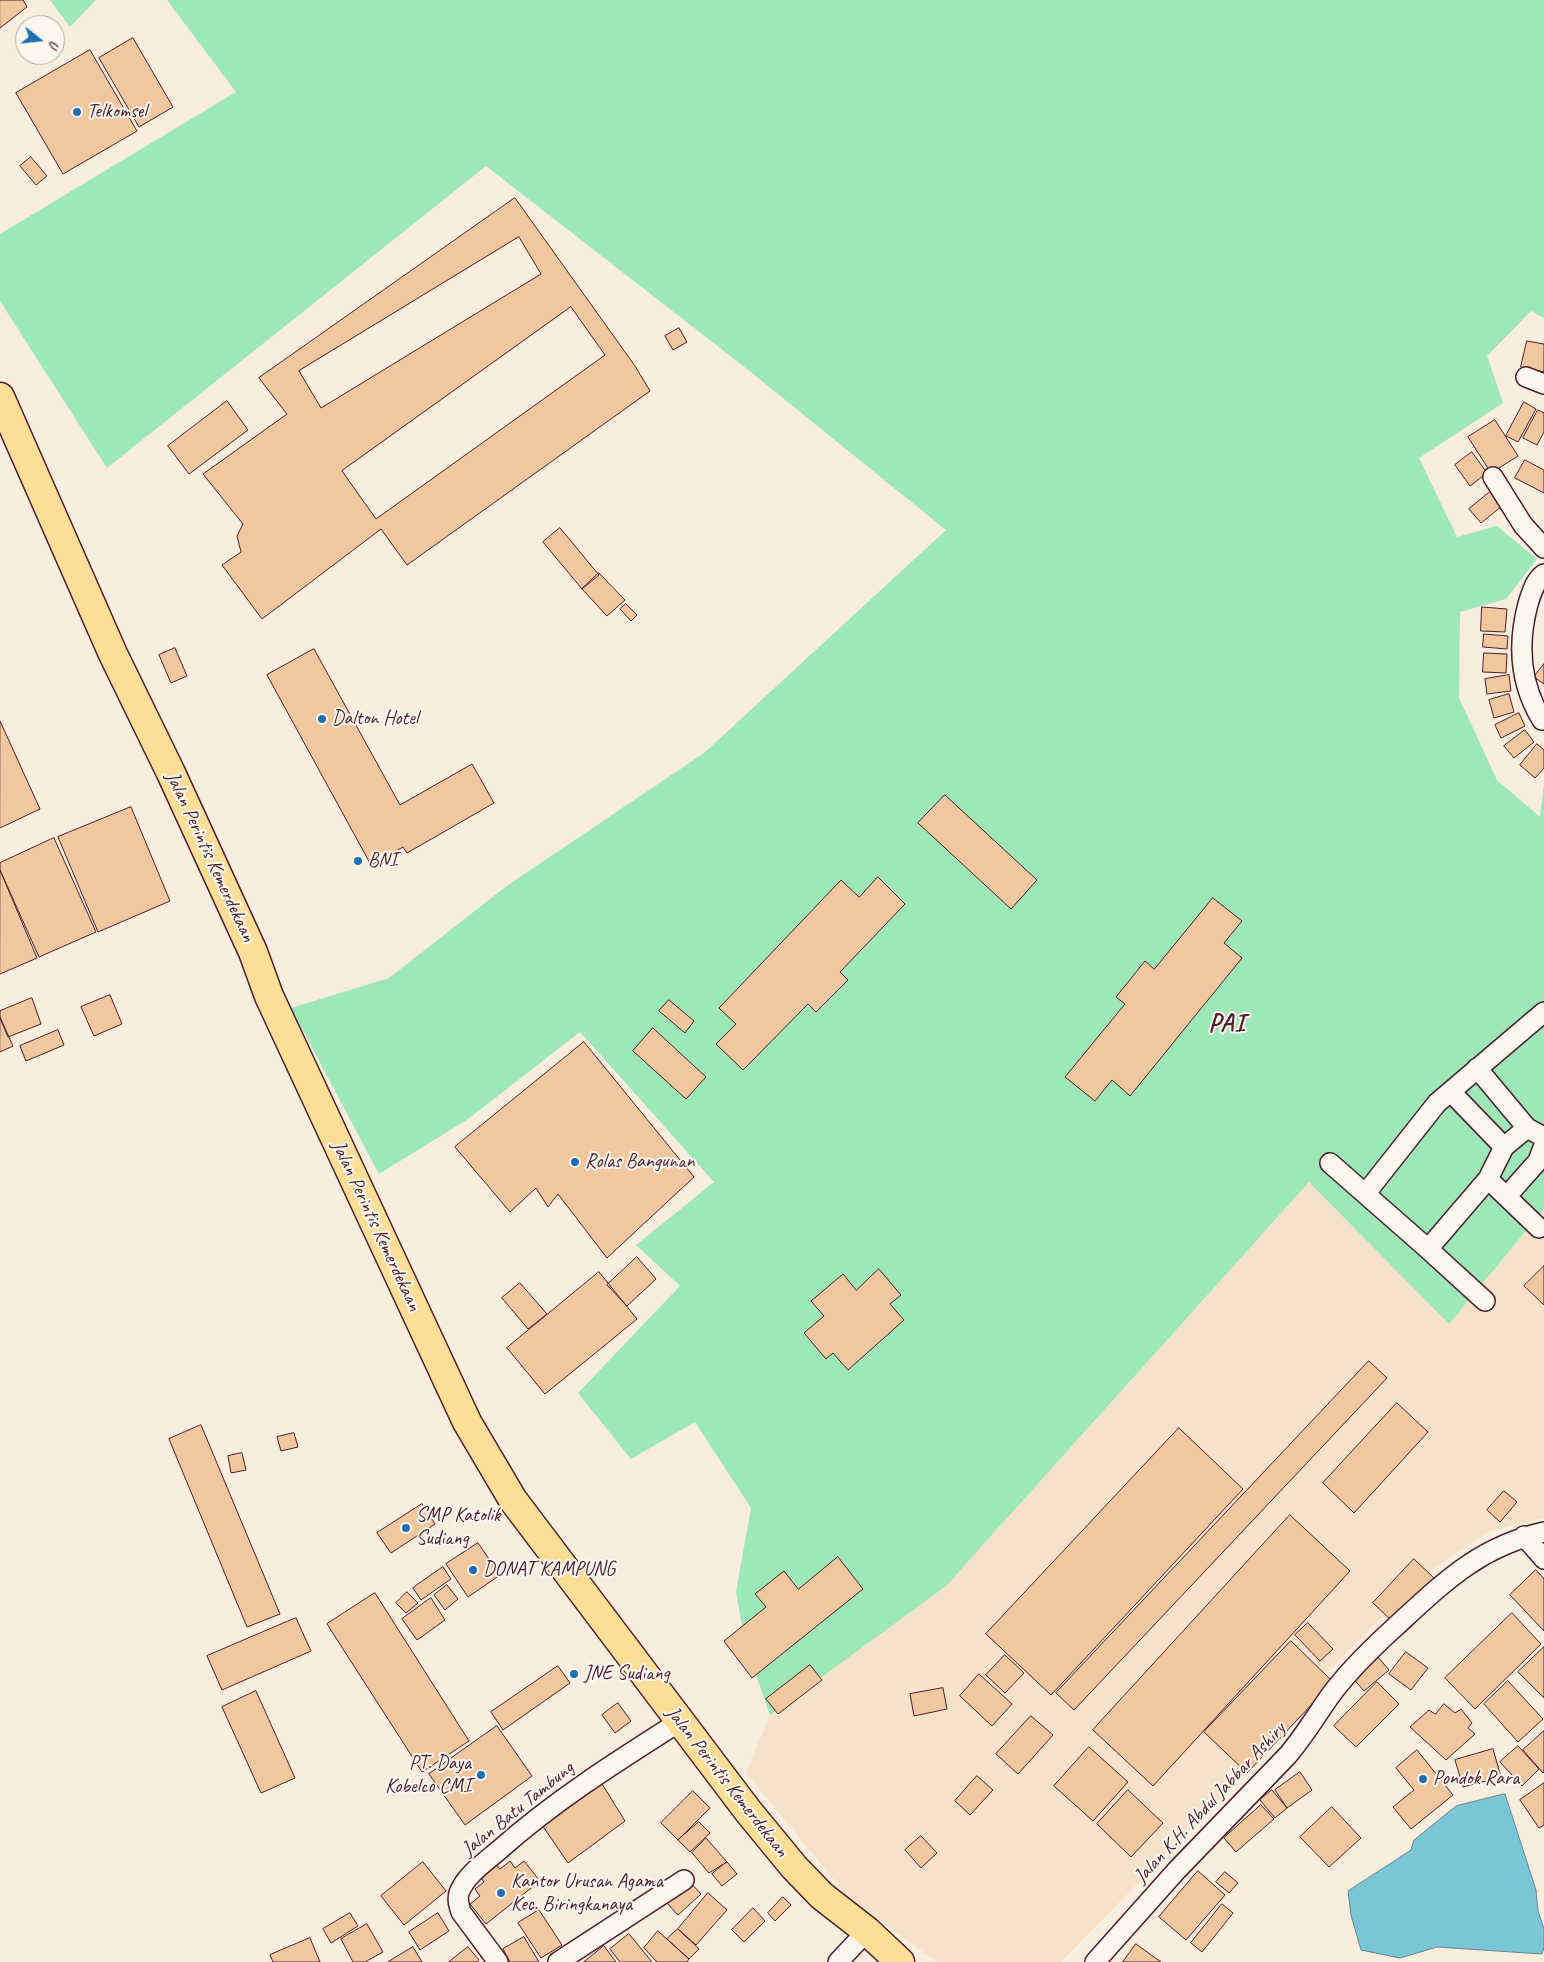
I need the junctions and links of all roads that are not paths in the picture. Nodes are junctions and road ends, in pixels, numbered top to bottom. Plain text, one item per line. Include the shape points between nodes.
1 (1526, 377) dead end
2 (1544, 384) edge
3 (0, 397) edge
4 (1492, 477) dead end
5 (1544, 548) edge
6 (1542, 578) edge
7 (1542, 720) dead end
8 (1544, 1012) edge
9 (1477, 1068) junction
10 (1451, 1092) junction
11 (1527, 1128) junction
12 (1544, 1137) edge
13 (1544, 1145) edge
14 (1504, 1148) junction
15 (1330, 1163) dead end
16 (1488, 1178) junction
17 (1366, 1193) junction
18 (1507, 1196) junction
19 (1539, 1228) dead end
20 (1428, 1249) junction
21 (1485, 1301) dead end
22 (1544, 1532) edge
23 (1524, 1536) junction
24 (1544, 1559) edge
25 (679, 1722) junction
26 (684, 1880) dead end
27 (866, 1931) junction
28 (566, 1960) edge
29 (498, 1962) edge
30 (838, 1962) edge
31 (900, 1962) edge
32 (1095, 1962) edge

1 - 2 street
3 - 25 highway, Jalan Perintis Kemerdekaan via 112,654 206,848 253,952 269,996 467,1422 513,1500
4 - 5 street via 1523,525
6 - 7 street via 1530,596 1521,640 1527,687 1531,702
8 - 9 street
9 - 10 street
9 - 11 street
10 - 14 street
10 - 17 street via 1438,1103
11 - 12 street
11 - 14 street
13 - 18 street via 1538,1160
14 - 16 street
15 - 17 street
16 - 18 street
16 - 20 street
17 - 20 street
18 - 19 street
20 - 21 street
22 - 23 street, Jalan K.H. Abdul Jabbar Ashiry
23 - 24 street
23 - 32 street, Jalan K.H. Abdul Jabbar Ashiry via 1475,1559 1437,1587 1369,1650 1331,1695 1288,1755 1177,1870
25 - 27 highway, Jalan Perintis Kemerdekaan via 794,1866 822,1896
25 - 29 street, Jalan Batu Tambung via 556,1802 480,1866 466,1882 459,1894 461,1912
26 - 28 street
27 - 30 street
27 - 31 highway, Jalan Perintis Kemerdekaan

